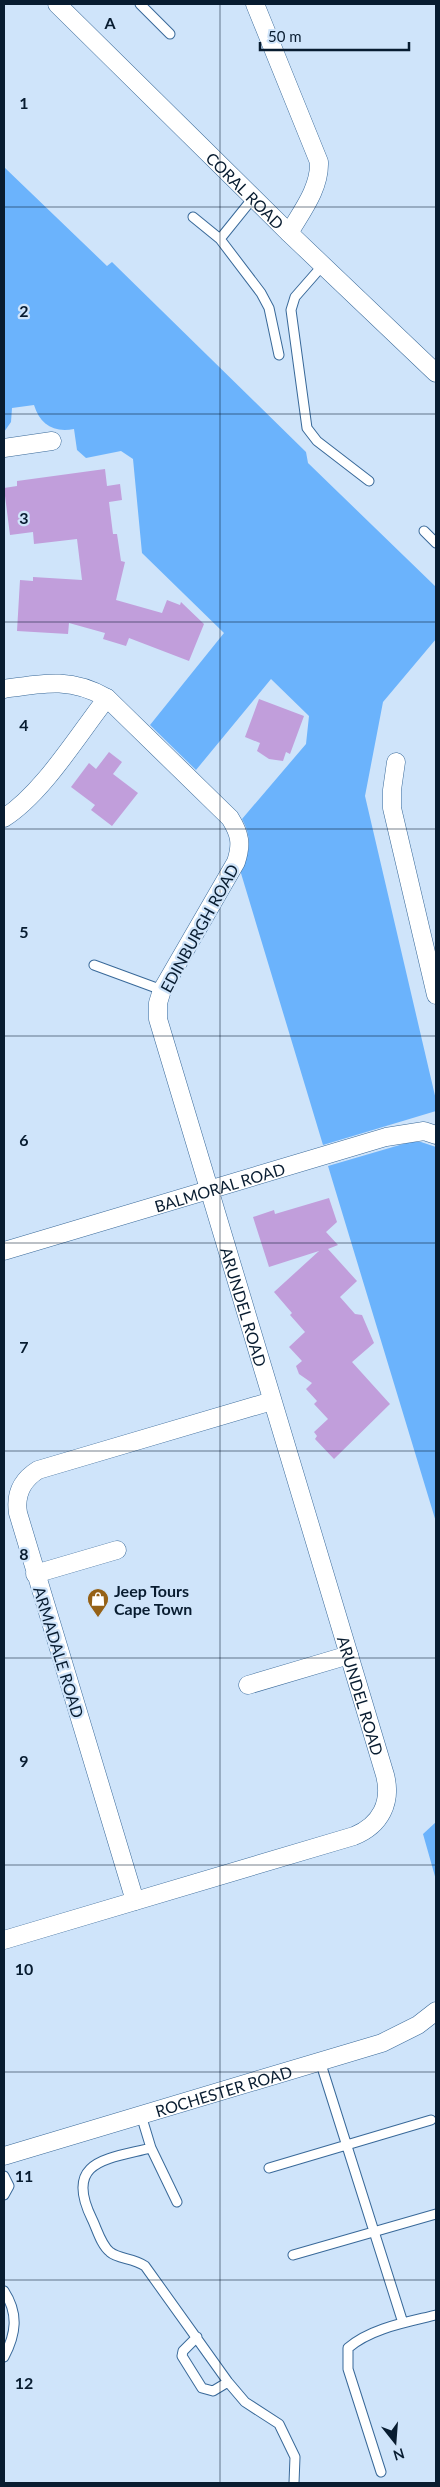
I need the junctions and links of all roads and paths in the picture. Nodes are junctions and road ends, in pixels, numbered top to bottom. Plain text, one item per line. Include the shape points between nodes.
1 (57, 4) edge
2 (140, 4) edge
3 (255, 4) edge
4 (170, 34) dead end
5 (253, 198) junction
6 (193, 217) dead end
7 (289, 233) junction
8 (220, 239) junction
9 (323, 265) junction
10 (279, 355) dead end
11 (436, 373) edge
12 (52, 441) dead end
13 (4, 448) edge
14 (369, 481) dead end
15 (424, 531) dead end
16 (436, 543) edge
17 (4, 689) edge
18 (107, 698) junction
19 (396, 762) dead end
20 (4, 818) edge
21 (94, 965) dead end
22 (162, 990) junction
23 (436, 995) edge
24 (436, 1135) edge
25 (210, 1191) junction
26 (4, 1252) edge
27 (272, 1400) junction
28 (117, 1550) dead end
29 (35, 1574) junction
30 (349, 1655) junction
31 (248, 1685) dead end
32 (135, 1901) junction
33 (4, 1940) edge
34 (436, 2011) edge
35 (320, 2061) junction
36 (141, 2115) junction
37 (431, 2120) dead end
38 (346, 2145) junction
39 (151, 2148) junction
40 (4, 2156) edge
41 (269, 2168) dead end
42 (4, 2176) edge
43 (4, 2195) edge
44 (177, 2202) dead end
45 (436, 2214) edge
46 (375, 2232) junction
47 (293, 2255) dead end
48 (4, 2291) edge
49 (436, 2315) edge
50 (402, 2323) junction
51 (197, 2337) junction
52 (4, 2357) edge
53 (228, 2382) junction
54 (381, 2472) dead end
55 (294, 2483) edge

1 - 5 street, CORAL ROAD
2 - 4 lane
3 - 7 street via 319,162 316,185
5 - 7 street, CORAL ROAD
5 - 8 lane
6 - 8 lane
7 - 9 street, CORAL ROAD
8 - 10 lane via 269,308
9 - 11 street, CORAL ROAD
9 - 14 lane via 295,297 291,310 307,428 317,441
12 - 13 street
15 - 16 lane
17 - 18 street, EDINBURGH ROAD via 70,683
18 - 20 street via 37,789
18 - 22 street, EDINBURGH ROAD via 230,818 240,838 236,862
19 - 23 street via 392,808
21 - 22 lane
22 - 25 street, EDINBURGH ROAD via 158,1020
24 - 25 street, BALMORAL ROAD via 424,1131 386,1137
25 - 26 street, BALMORAL ROAD
25 - 27 street, ARUNDEL ROAD
27 - 29 street, ARMADALE ROAD via 47,1467 30,1475 19,1491 17,1505
27 - 30 street, ARUNDEL ROAD
28 - 29 street
29 - 32 street, ARMADALE ROAD
30 - 31 street
30 - 32 street, ARUNDEL ROAD via 388,1784 386,1803 371,1827 354,1836
32 - 33 street, ARUNDEL ROAD
34 - 35 street, ROCHESTER ROAD via 400,2035
35 - 36 street, ROCHESTER ROAD
35 - 38 lane
36 - 39 lane
36 - 40 street, ROCHESTER ROAD
37 - 38 lane
38 - 41 lane
38 - 46 lane
39 - 44 lane
39 - 51 lane via 107,2159 88,2170 83,2180 88,2210 106,2248 145,2266
42 - 43 lane via 9,2186
45 - 46 lane
46 - 47 lane
46 - 50 lane
48 - 52 lane via 9,2299 15,2329
49 - 50 lane
50 - 54 lane via 356,2341 348,2348 346,2357
51 - 53 lane
51 - 53 lane via 182,2351 182,2356 202,2388 213,2391
53 - 55 lane via 245,2402 279,2424 295,2456

